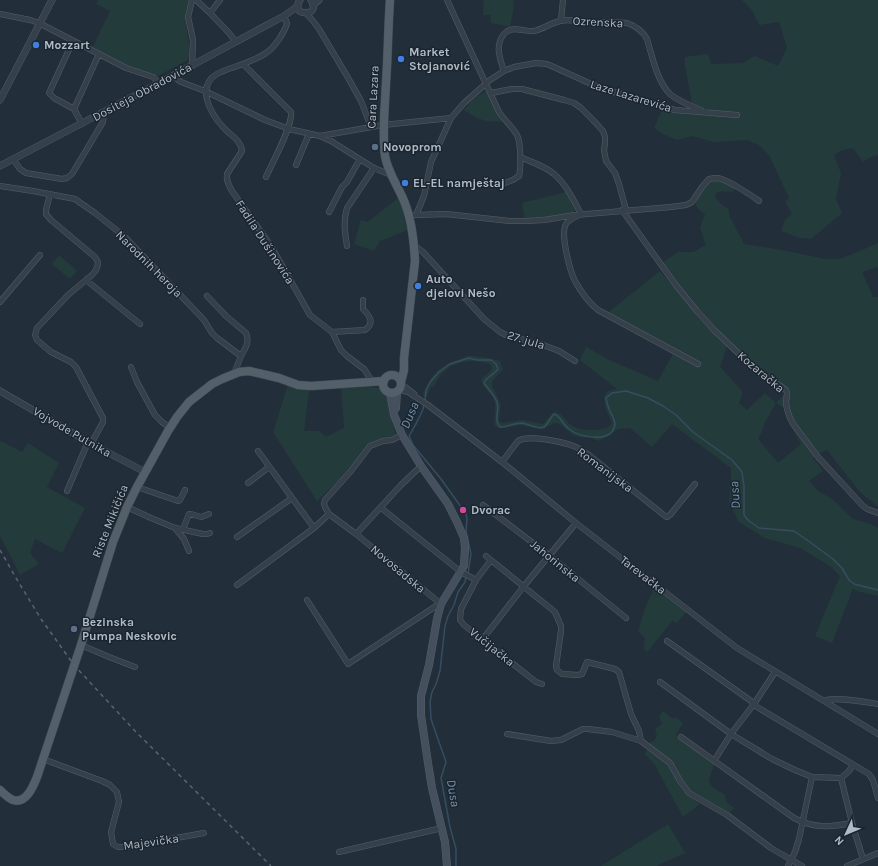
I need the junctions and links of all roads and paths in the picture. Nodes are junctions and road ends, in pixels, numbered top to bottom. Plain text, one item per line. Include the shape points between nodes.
1 (52, 0) edge
2 (192, 0) edge
3 (196, 0) edge
4 (220, 0) edge
5 (319, 0) edge
6 (390, 0) edge
7 (447, 0) edge
8 (563, 0) edge
9 (301, 5) edge
10 (312, 5) edge
11 (210, 13) junction
12 (0, 14) edge
13 (284, 16) junction
14 (561, 20) junction
15 (39, 23) junction
16 (319, 30) junction
17 (73, 41) junction
18 (236, 42) junction
19 (99, 54) junction
20 (243, 64) junction
21 (192, 66) junction
22 (504, 71) junction
23 (173, 76) junction
24 (159, 84) junction
25 (486, 84) junction
26 (205, 91) junction
27 (491, 93) junction
28 (0, 100) edge
29 (74, 109) junction
30 (104, 112) junction
31 (710, 113) junction
32 (737, 115) dead end
33 (451, 118) junction
34 (82, 124) junction
35 (384, 125) junction
36 (371, 127) junction
37 (289, 129) junction
38 (309, 134) junction
39 (320, 136) junction
40 (520, 157) junction
41 (13, 159) junction
42 (360, 159) junction
43 (296, 165) dead end
44 (0, 166) edge
45 (374, 168) junction
46 (391, 175) junction
47 (266, 177) dead end
48 (499, 185) dead end
49 (0, 186) edge
50 (50, 194) junction
51 (759, 201) dead end
52 (624, 210) junction
53 (329, 212) dead end
54 (581, 214) junction
55 (413, 215) junction
56 (414, 245) junction
57 (347, 246) dead end
58 (40, 255) dead end
59 (86, 280) junction
60 (207, 296) dead end
61 (363, 300) dead end
62 (0, 302) edge
63 (140, 324) dead end
64 (332, 332) junction
65 (241, 356) junction
66 (404, 358) junction
67 (575, 361) dead end
68 (698, 364) dead end
69 (131, 367) dead end
70 (234, 374) junction
71 (372, 381) junction
72 (355, 382) junction
73 (394, 387) junction
74 (0, 391) edge
75 (170, 428) junction
76 (402, 435) junction
77 (90, 443) junction
78 (258, 451) dead end
79 (502, 462) junction
80 (421, 466) junction
81 (269, 467) junction
82 (145, 472) junction
83 (248, 483) dead end
84 (695, 484) dead end
85 (137, 487) junction
86 (185, 490) dead end
87 (67, 491) dead end
88 (292, 498) junction
89 (483, 505) dead end
90 (127, 507) junction
91 (381, 508) junction
92 (878, 513) edge
93 (210, 514) dead end
94 (330, 514) junction
95 (576, 523) junction
96 (175, 528) junction
97 (314, 528) junction
98 (184, 529) junction
99 (210, 533) dead end
100 (356, 534) junction
101 (238, 537) dead end
102 (189, 551) dead end
103 (486, 556) dead end
104 (550, 556) junction
105 (491, 560) junction
106 (462, 573) junction
107 (474, 580) junction
108 (237, 585) dead end
109 (524, 586) junction
110 (307, 600) dead end
111 (441, 604) junction
112 (626, 618) dead end
113 (482, 640) junction
114 (667, 641) dead end
115 (81, 645) junction
116 (135, 667) dead end
117 (775, 672) junction
118 (660, 682) dead end
119 (542, 684) dead end
120 (824, 701) junction
121 (754, 704) junction
122 (878, 704) edge
123 (507, 734) dead end
124 (732, 734) junction
125 (878, 734) edge
126 (681, 737) dead end
127 (641, 741) junction
128 (43, 759) junction
129 (714, 761) junction
130 (853, 765) junction
131 (812, 777) junction
132 (841, 778) junction
133 (0, 790) edge
134 (878, 798) edge
135 (803, 822) junction
136 (852, 823) junction
137 (442, 828) junction
138 (204, 833) dead end
139 (339, 852) dead end
140 (878, 853) edge
141 (791, 860) junction
142 (863, 860) junction
143 (447, 866) edge
144 (788, 866) edge
145 (802, 866) edge
146 (848, 866) edge

1 - 15 street
2 - 21 street via 188,17 193,40
3 - 11 street
4 - 11 street
5 - 10 street
6 - 35 main road, Cara Lazara
7 - 25 street
8 - 14 street
9 - 10 street, Dositeja Obradovića via 310,12
9 - 13 street, Dositeja Obradovića
9 - 16 street
10 - 16 street
11 - 18 street
12 - 15 street
13 - 18 street, Dositeja Obradovića
13 - 20 street via 288,22 275,44 266,53
14 - 22 street, Ozrenska via 533,31 514,29 505,33 499,44
14 - 31 street, Ozrenska via 628,23 635,26 647,39 660,78 669,93 684,103
15 - 17 street
15 - 28 street
16 - 36 street via 358,95
17 - 19 street
17 - 29 street via 49,93
18 - 21 street, Dositeja Obradovića
19 - 24 street via 153,78
19 - 29 street
20 - 26 street via 216,74
20 - 37 street via 291,112
21 - 23 street, Dositeja Obradovića
22 - 25 street, Laze Lazarevića
22 - 31 street, Laze Lazarevića via 536,63 547,64 591,84 632,98 675,110
23 - 24 street, Dositeja Obradovića
23 - 26 street via 181,82
24 - 30 street, Dositeja Obradovića
25 - 27 street
25 - 33 street, Laze Lazarevića
26 - 37 street
26 - 64 street, Fadila Dušinovića via 214,116 242,148 227,174 227,182 271,246 310,315
27 - 40 street via 503,118 518,136
27 - 52 street, Kozaračka via 522,89 574,103 581,108 602,131 606,161 615,173
29 - 34 street
30 - 34 street, Dositeja Obradovića
30 - 41 street via 103,122 72,174 67,178 26,173
31 - 32 street, Laze Lazarevića
33 - 35 street
33 - 55 street, Laze Lazarevića via 431,162 424,196
34 - 41 street, Dositeja Obradovića
35 - 36 street
35 - 46 main road, Cara Lazara via 385,157
36 - 39 street
37 - 38 street
37 - 47 street
38 - 39 street
38 - 43 street
39 - 42 street
40 - 48 street via 519,176
40 - 54 street via 554,174 569,192
41 - 44 street, Dositeja Obradovića
42 - 45 street
42 - 53 street
45 - 46 street
45 - 57 street via 347,208 344,227
46 - 55 main road, Cara Lazara
49 - 50 street, Narodnih heroja
50 - 59 street via 46,214 98,262 97,269
50 - 65 street, Narodnih heroja via 75,199 125,237 204,320 212,333
51 - 52 street via 729,182 717,178 709,179 692,202 686,205
52 - 54 street
52 - 92 street, Kozaračka via 675,284 710,325 758,372 786,390 790,418 818,457 862,505
54 - 55 street via 526,221 446,214
54 - 68 street via 565,225 565,244 574,279 592,305
55 - 56 main road, Cara Lazara
56 - 66 main road, Cara Lazara via 415,261
56 - 67 street, 27. jula via 484,319 500,332 559,351
58 - 62 street
59 - 63 street
59 - 77 street via 42,322 35,335 51,352 76,367 103,418
60 - 65 street via 246,334 248,341
61 - 64 street via 363,309 370,318 369,327 365,330
64 - 71 street, Fadila Dušinovića via 342,350 364,369
65 - 70 street
66 - 73 main road, Cara Lazara via 404,370
66 - 73 main road, Cara Lazara via 400,369 394,375 398,377
69 - 75 street via 155,415
70 - 72 main road, Riste Mikičića via 249,371 311,386
70 - 75 main road, Riste Mikičića via 212,384 189,402
71 - 72 main road, Riste Mikičića
71 - 73 main road, Riste Mikičića
72 - 73 main road, Riste Mikičića
73 - 76 main road via 393,412
73 - 79 street, Tarevačka via 424,402
74 - 77 street, Vojvode Putnika
75 - 82 main road, Riste Mikičića
76 - 80 main road
76 - 94 street via 370,446 325,500 325,508
77 - 82 street, Vojvode Putnika
77 - 87 street
78 - 81 street
79 - 84 street, Romanijska via 518,441 525,438 560,442 576,447 667,517
79 - 95 street, Tarevačka
80 - 91 street
80 - 106 main road via 458,522 465,548
81 - 83 street
81 - 88 street
82 - 85 main road, Riste Mikičića
85 - 86 street via 178,501
85 - 90 main road, Riste Mikičića
88 - 97 street
88 - 101 street
89 - 104 street, Jahorinska
90 - 96 street
90 - 115 main road, Riste Mikičića via 113,542
91 - 100 street
91 - 106 street
93 - 98 street via 201,517 189,514
94 - 97 street
94 - 100 street, Novosadska
95 - 104 street
95 - 117 street, Tarevačka via 737,648
96 - 98 street
96 - 102 street
97 - 108 street
98 - 99 street via 203,534
100 - 111 street, Novosadska
103 - 105 street
104 - 109 street
104 - 112 street, Jahorinska
105 - 107 street
105 - 109 street
106 - 107 street
106 - 111 main road
107 - 113 street, Vučijačka via 461,610 460,620
109 - 113 street
109 - 127 street via 555,612 559,620 561,631 556,666 562,674 578,676 582,674 587,662 619,672
110 - 111 street via 348,664
111 - 137 main road via 421,696 421,715 430,775
113 - 119 street, Vučijačka
114 - 121 street
115 - 116 street
115 - 128 main road, Riste Mikičića
117 - 120 street, Tarevačka
117 - 121 street
118 - 124 street
120 - 122 street via 851,700
120 - 125 street, Tarevačka
121 - 124 street
121 - 130 street
123 - 127 street via 551,741 561,740 588,729 612,732
124 - 129 street
124 - 131 street via 772,759
126 - 129 street
127 - 141 street via 670,763 689,793 727,815
128 - 133 main road, Riste Mikičića via 32,789 24,798 13,800
128 - 138 street, Majevička via 102,781 117,792 118,802 111,832 113,844 118,847
129 - 135 street
130 - 132 street
130 - 134 street via 869,774
131 - 132 street
131 - 135 street
132 - 136 street
135 - 136 street via 825,826
135 - 141 street
136 - 142 street
137 - 139 street
137 - 143 main road
140 - 142 street
141 - 144 street
141 - 145 street
142 - 146 street

